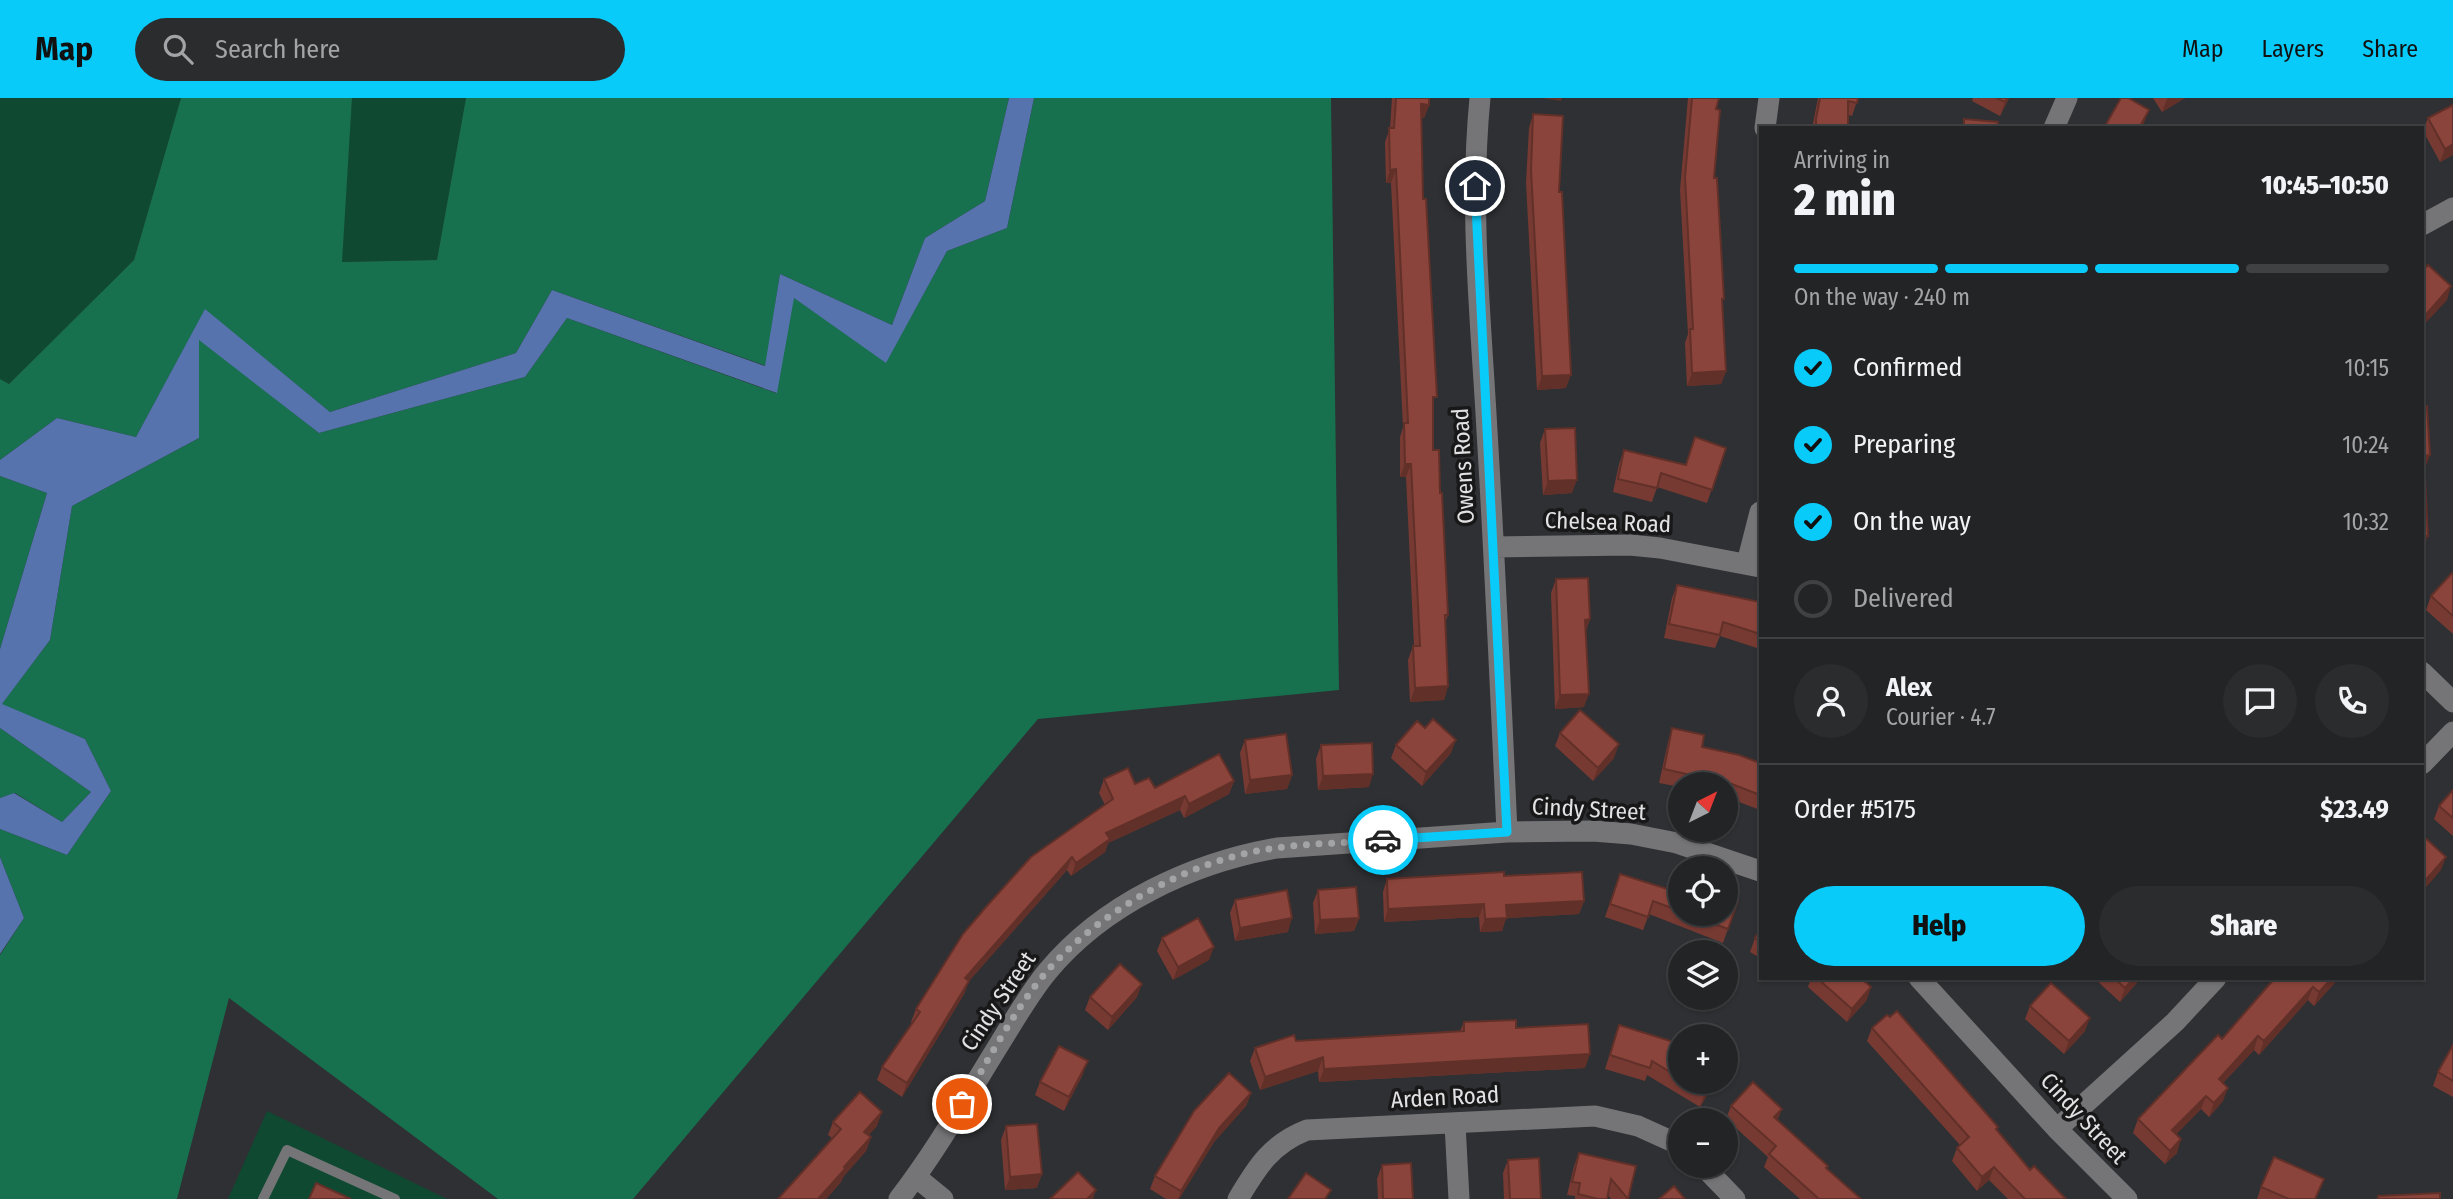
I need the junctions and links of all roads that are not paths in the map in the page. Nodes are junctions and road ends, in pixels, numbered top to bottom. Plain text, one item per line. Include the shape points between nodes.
1 (1480, 98) edge
2 (1769, 98) edge
3 (2067, 98) edge
4 (1765, 126) edge
5 (2055, 126) edge
6 (2453, 208) edge
7 (2424, 224) edge
8 (1759, 521) edge
9 (1494, 547) junction
10 (1754, 565) edge
11 (2424, 674) edge
12 (2453, 702) edge
13 (2453, 732) edge
14 (2424, 762) edge
15 (1507, 832) junction
16 (1759, 871) edge
17 (1921, 980) edge
18 (2214, 980) edge
19 (1455, 1124) junction
20 (2057, 1129) junction
21 (1668, 1140) edge
22 (916, 1177) junction
23 (1715, 1178) edge
24 (263, 1199) edge
25 (396, 1199) edge
26 (898, 1199) edge
27 (943, 1199) edge
28 (1238, 1199) edge
29 (1459, 1199) edge
30 (1735, 1199) edge
31 (2127, 1199) edge

1 - 9 street, Owens Road via 1475,214
2 - 4 street
3 - 5 street
6 - 7 street
8 - 10 street
9 - 10 street, Chelsea Road via 1630,545
9 - 15 street, Owens Road
11 - 12 street
13 - 14 street
15 - 16 street, Cindy Street via 1631,834 1690,846
15 - 22 street, Cindy Street via 1248,853 1140,896 1090,931 1048,971
17 - 20 street, Cindy Street
18 - 20 street via 2175,1022
19 - 21 street, Arden Road via 1595,1116 1638,1126
19 - 28 street, Arden Road via 1307,1130 1274,1147
19 - 29 street
20 - 31 street, Cindy Street
22 - 26 street, Cindy Street
22 - 27 street
23 - 30 street
24 - 25 lane via 287,1150

